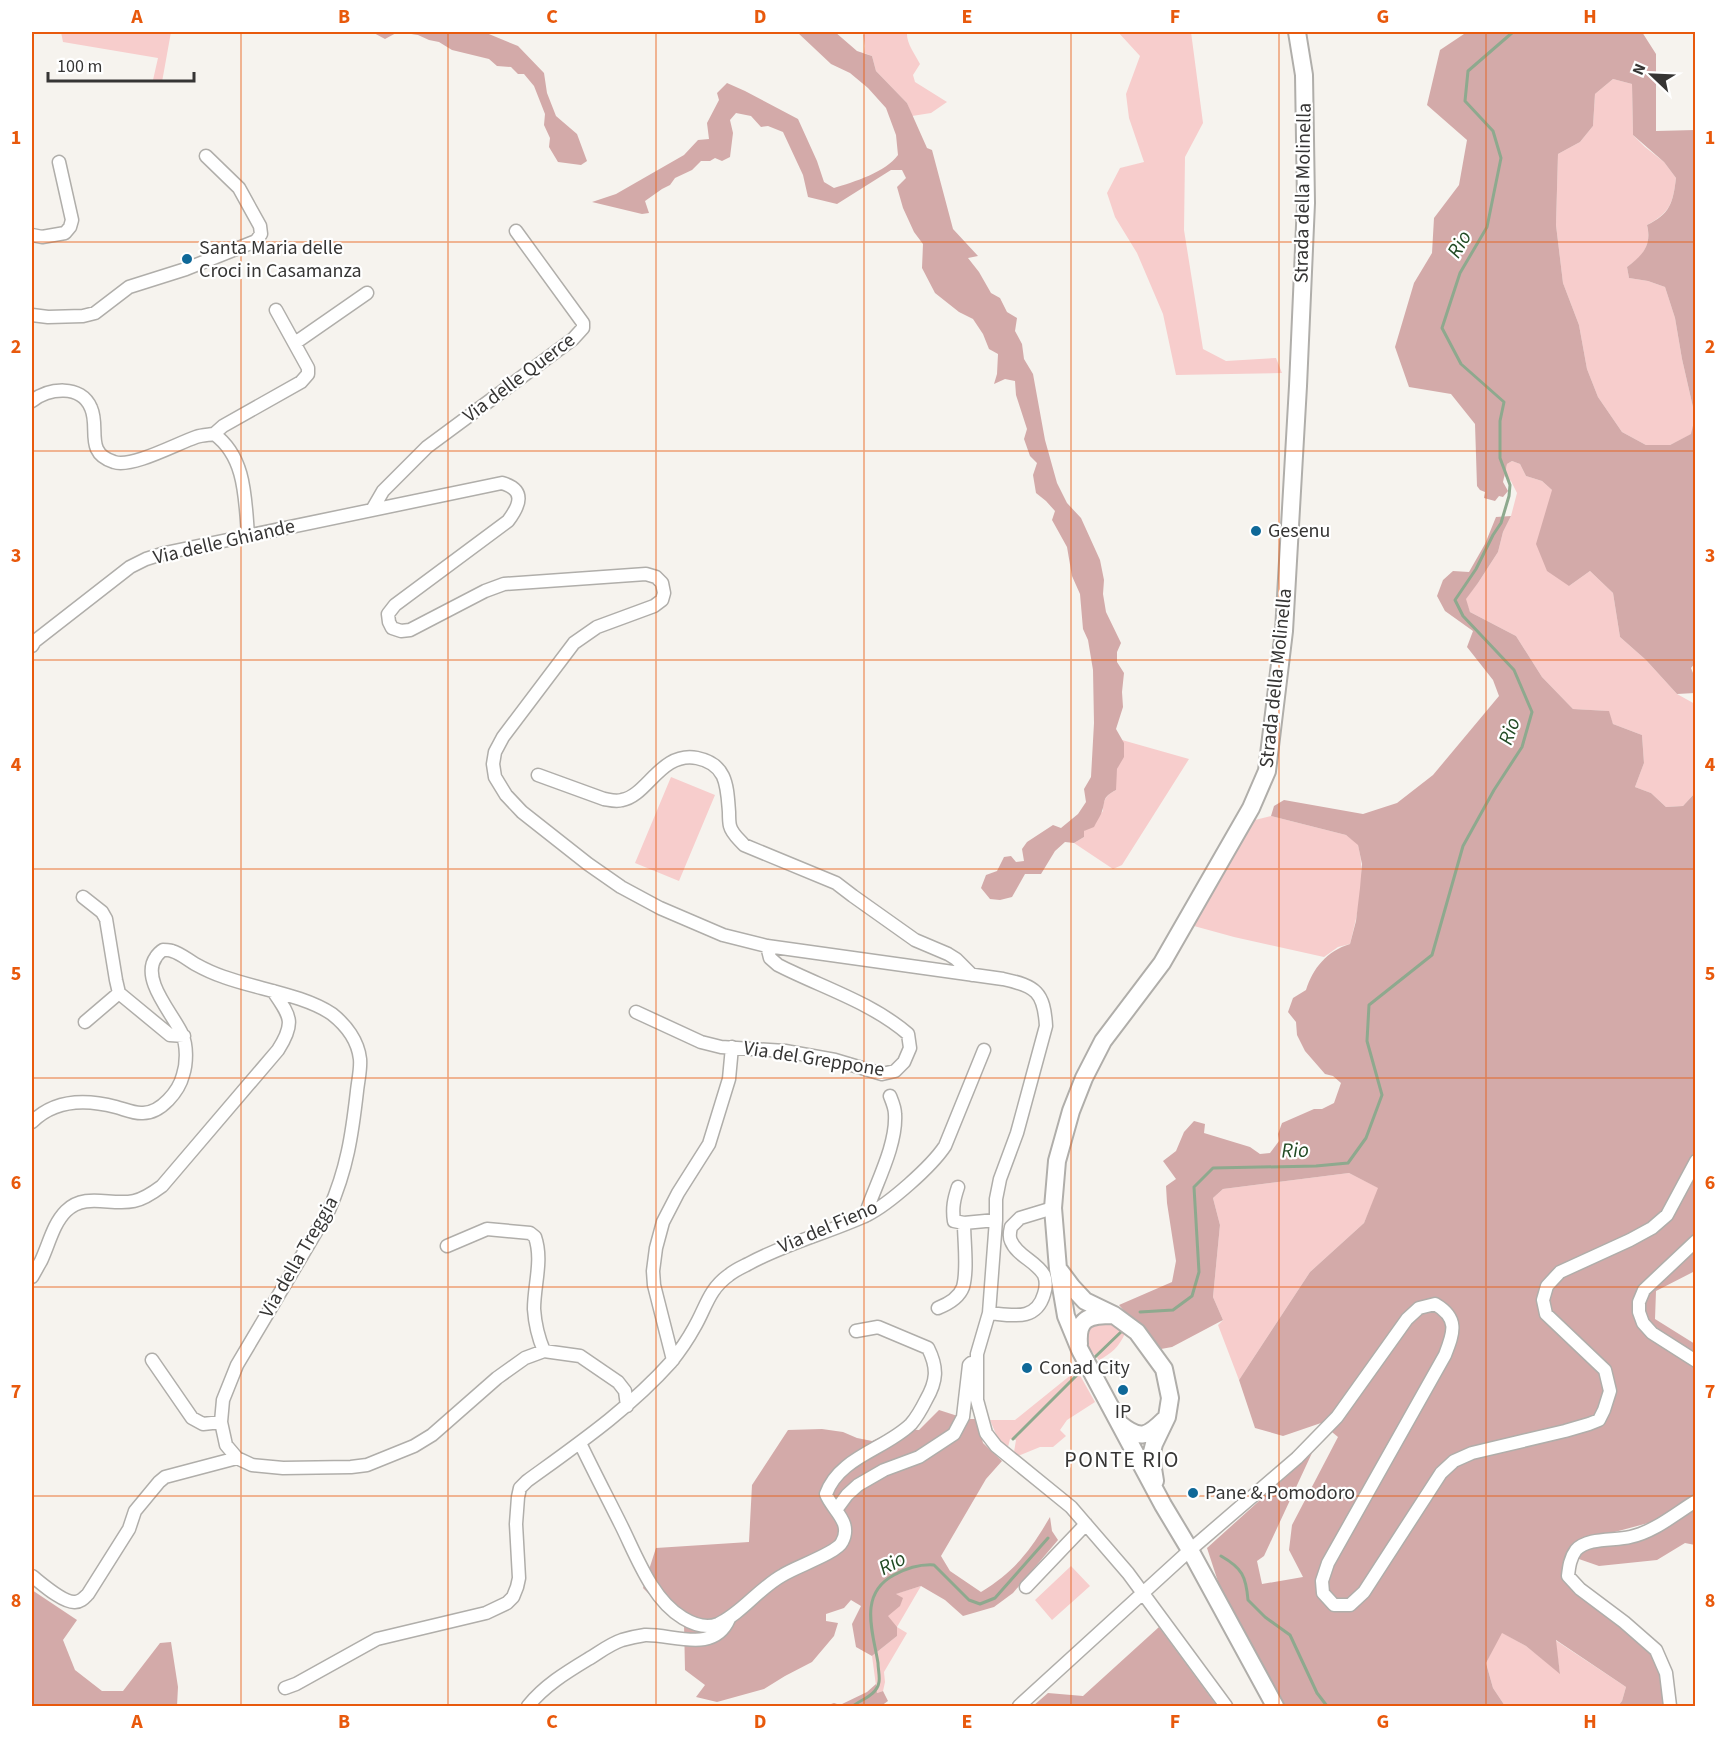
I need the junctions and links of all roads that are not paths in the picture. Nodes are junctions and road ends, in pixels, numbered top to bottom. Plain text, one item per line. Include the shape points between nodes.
1 (1297, 32) edge
2 (206, 156) dead end
3 (59, 162) dead end
4 (516, 231) dead end
5 (32, 236) edge
6 (367, 293) dead end
7 (276, 310) dead end
8 (32, 315) edge
9 (295, 343) junction
10 (32, 400) edge
11 (214, 434) junction
12 (372, 510) junction
13 (248, 535) junction
14 (32, 645) edge
15 (538, 775) dead end
16 (83, 897) dead end
17 (767, 946) junction
18 (972, 975) junction
19 (273, 991) junction
20 (119, 993) junction
21 (636, 1012) dead end
22 (85, 1022) dead end
23 (184, 1036) junction
24 (732, 1047) junction
25 (984, 1050) dead end
26 (890, 1096) dead end
27 (32, 1122) edge
28 (1695, 1161) edge
29 (958, 1187) dead end
30 (1053, 1208) junction
31 (865, 1216) junction
32 (996, 1220) junction
33 (964, 1223) junction
34 (1695, 1240) edge
35 (447, 1246) dead end
36 (1058, 1269) junction
37 (32, 1277) edge
38 (1085, 1301) junction
39 (938, 1308) dead end
40 (989, 1313) junction
41 (1114, 1315) junction
42 (1066, 1316) junction
43 (856, 1332) dead end
44 (1080, 1350) junction
45 (544, 1351) junction
46 (977, 1354) junction
47 (152, 1360) dead end
48 (673, 1360) junction
49 (1695, 1361) edge
50 (627, 1406) junction
51 (1167, 1417) junction
52 (1117, 1421) junction
53 (221, 1422) junction
54 (580, 1443) junction
55 (237, 1458) junction
56 (1695, 1501) edge
57 (1163, 1505) junction
58 (836, 1510) junction
59 (1086, 1524) junction
60 (1190, 1550) junction
61 (32, 1576) edge
62 (1026, 1587) dead end
63 (1142, 1594) junction
64 (729, 1617) junction
65 (285, 1688) dead end
66 (528, 1707) edge
67 (1019, 1707) edge
68 (1226, 1707) edge
69 (1275, 1707) edge
70 (1670, 1707) edge

1 - 30 main road, Strada della Molinella via 1304,75 1305,226 1284,631 1267,771 1251,808 1162,963 1103,1041 1084,1078 1058,1161
2 - 8 street via 238,188 260,226 261,234 256,241 129,287 95,313
3 - 5 street via 72,220 70,227 65,234
4 - 12 street, Via delle Querce via 583,328 427,447 383,491
6 - 9 street
7 - 9 street
9 - 11 street via 309,368 301,382
10 - 11 street via 57,390 82,396 91,408 97,449 103,458 116,463 130,463 198,436
11 - 13 street via 231,451 244,483
12 - 13 street, Via delle Ghiande
12 - 17 street, Via delle Ghiande via 502,483 517,492 519,502 508,521 395,605 388,614 392,628 410,630 504,584 645,574 662,583 662,600 654,606 597,627 574,643 503,736 495,752 495,777 522,812 621,887 723,935
13 - 14 street, Via delle Ghiande via 165,553 130,567
15 - 18 street via 613,801 632,797 676,760 695,758 709,762 726,781 730,826 744,845 836,883 915,940 956,958
16 - 20 street via 106,920
17 - 18 street
17 - 24 street, Via del Greppone via 770,958 778,965 897,1025 908,1034 910,1048 895,1071 882,1074 785,1051
18 - 32 street via 1032,988 1045,1010 1046,1026 1017,1133 1000,1179
19 - 23 street, Via della Treggia via 225,977 171,950 163,950 151,973
19 - 37 street via 288,1013 289,1026 278,1050 152,1194 134,1201 94,1200 67,1210
19 - 53 street, Via della Treggia via 320,1008 344,1024 355,1041 360,1060 356,1095 340,1184 329,1210 237,1365 223,1400
20 - 22 street
20 - 23 street via 170,1035
21 - 24 street, Via del Greppone via 701,1042
23 - 27 street via 183,1074 168,1100 154,1111 142,1114 98,1102 68,1103 51,1107
24 - 48 street via 729,1079 709,1143 663,1222 656,1248 654,1285
25 - 31 street, Via del Fieno via 937,1158 880,1208
26 - 31 street via 895,1113 893,1140
28 - 60 street via 1667,1215 1652,1228 1560,1272 1547,1286 1543,1300 1546,1314 1605,1370 1610,1391 1599,1420 1454,1461 1441,1473 1364,1592 1350,1605 1334,1605 1323,1593 1328,1563 1452,1336 1453,1322 1446,1310 1435,1304 1419,1308 1407,1319 1338,1417 1297,1458
29 - 33 street via 952,1212 954,1221
30 - 36 main road, Strada della Molinella
30 - 40 street via 1020,1218 1011,1227 1010,1240 1044,1276 1042,1302 1034,1311 1021,1316
31 - 48 street, Via del Fieno via 770,1252 730,1274 710,1294 695,1328
32 - 33 street
32 - 40 street
33 - 39 street via 962,1288 953,1300
34 - 49 street via 1644,1290 1639,1312 1652,1334
35 - 45 street via 486,1229 530,1233 535,1237 538,1262 534,1308 536,1330
36 - 38 main road
36 - 42 main road, Strada della Molinella
38 - 41 main road
38 - 42 main road via 1071,1307
40 - 46 street
41 - 44 main road via 1086,1319 1078,1334
41 - 51 main road via 1137,1332 1164,1369 1170,1398
42 - 44 main road, Strada della Molinella
43 - 58 street via 878,1327 928,1348 935,1362 934,1386 911,1424 849,1465 829,1486 826,1494
44 - 52 main road, Strada della Molinella
45 - 50 street via 580,1356 618,1382 625,1391
45 - 55 street via 525,1358 497,1378 432,1435 367,1465 283,1468 252,1465
46 - 58 street via 969,1365 963,1417 954,1434 919,1456 858,1485
46 - 59 street via 977,1400 986,1433
47 - 53 street via 192,1418 203,1424
48 - 50 street, Via del Fieno
50 - 54 street
51 - 52 main road via 1146,1435 1131,1432
51 - 57 main road via 1151,1456
52 - 57 main road, Strada della Molinella
53 - 55 street, Via della Treggia via 226,1445
54 - 64 street via 649,1582 669,1607 697,1625 716,1625
54 - 65 street via 520,1488 516,1524 519,1578 507,1604 486,1613 377,1639
55 - 61 street via 159,1482 135,1511 129,1529 82,1600 65,1600
56 - 70 street via 1632,1537 1591,1542 1577,1549 1569,1562 1568,1576 1580,1589 1656,1650 1666,1673
57 - 60 main road
58 - 64 street via 846,1528 842,1543 767,1585
59 - 62 street
59 - 63 street
60 - 63 street
60 - 69 main road
63 - 67 street
63 - 68 street
64 - 66 street via 720,1633 710,1638 646,1635 621,1640 554,1681

